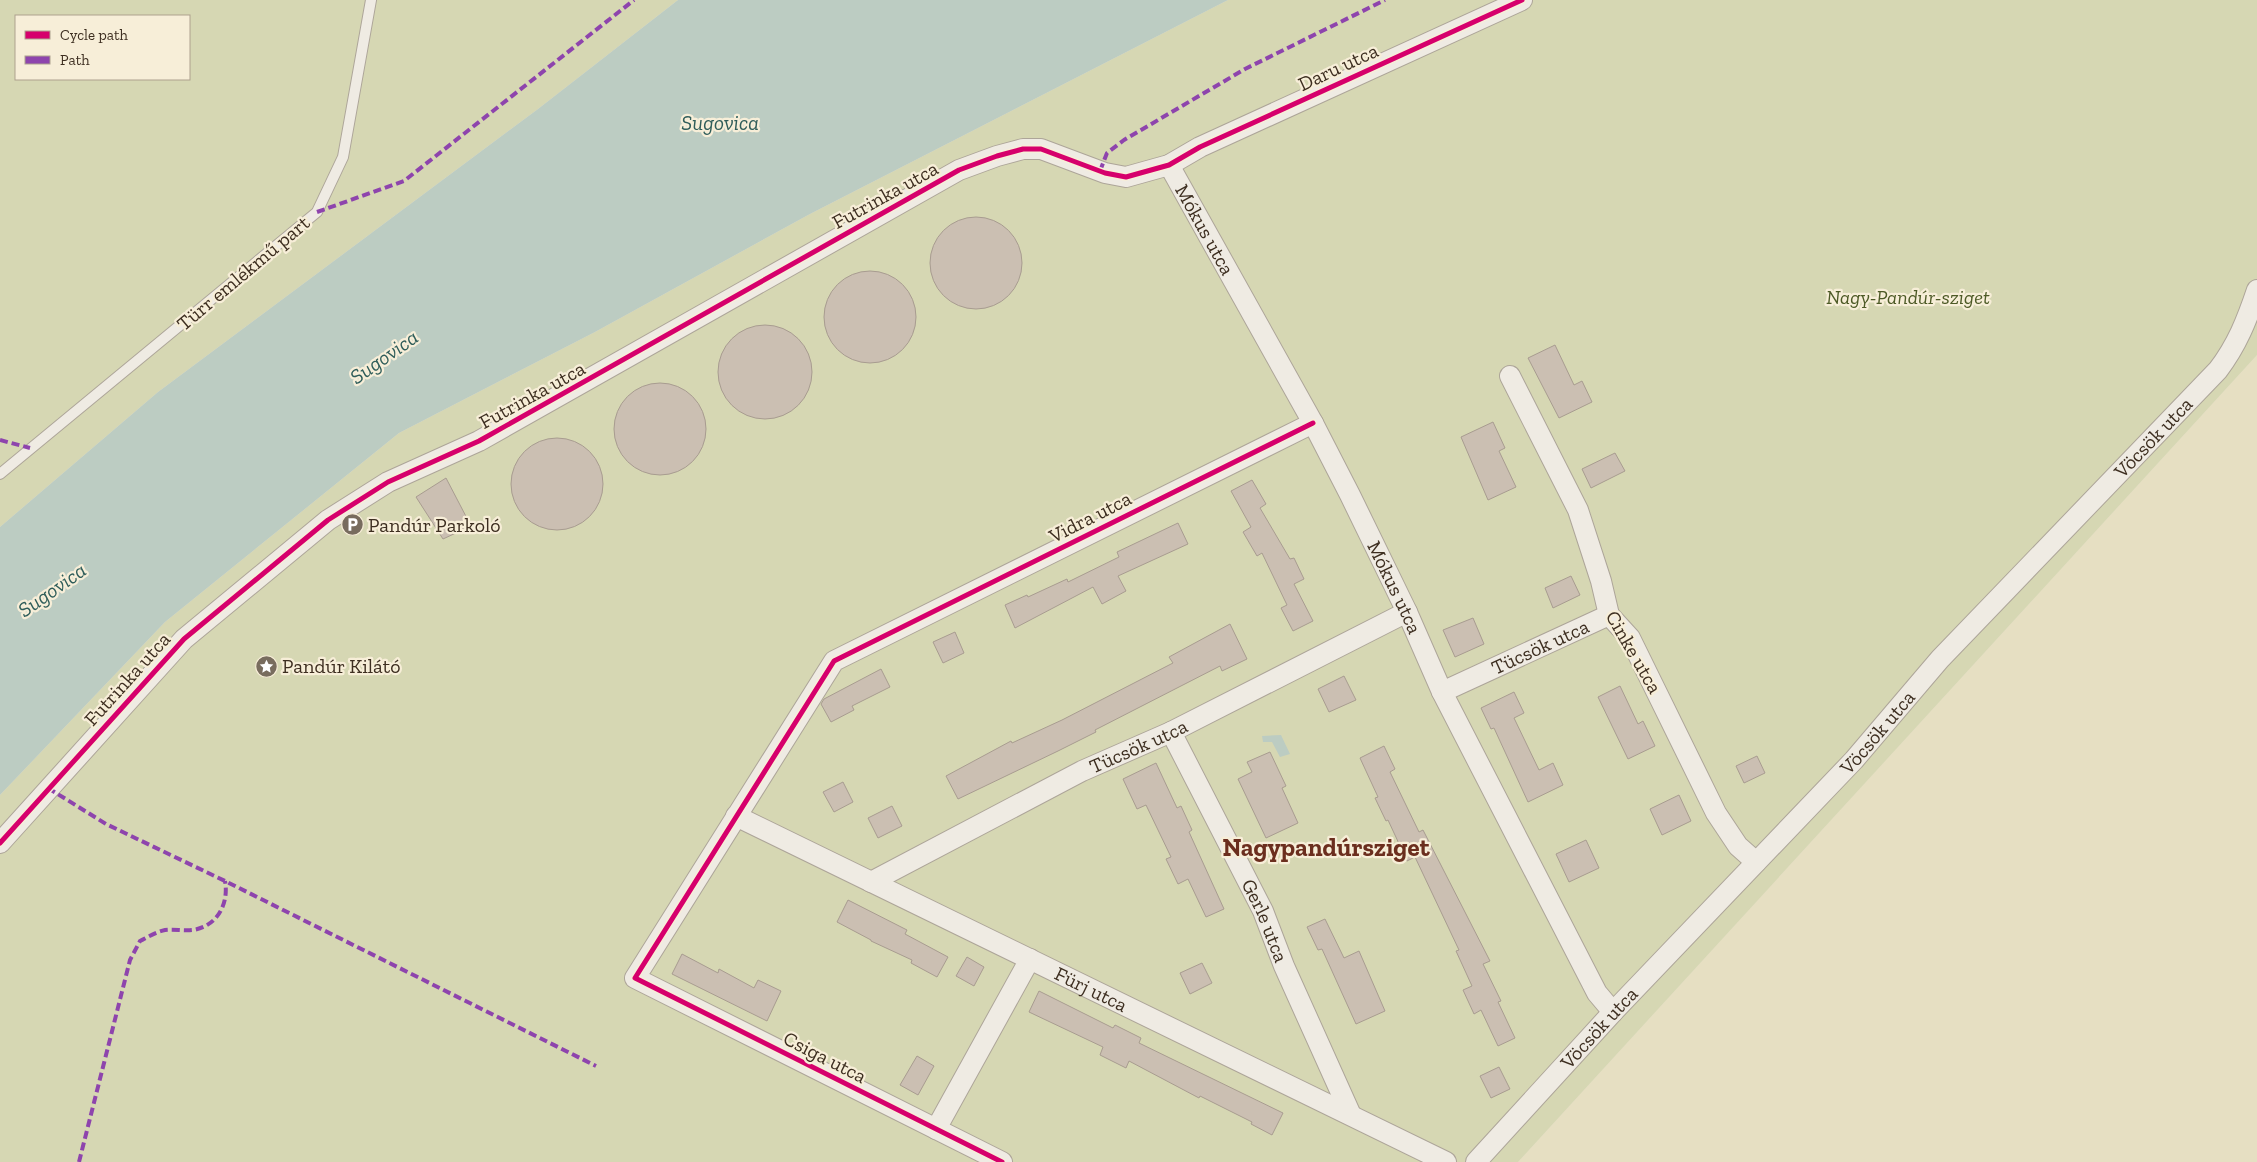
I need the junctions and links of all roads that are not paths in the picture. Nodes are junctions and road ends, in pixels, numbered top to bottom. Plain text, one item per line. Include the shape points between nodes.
1 (372, 0) edge
2 (1522, 0) edge
3 (1169, 165) junction
4 (2257, 290) edge
5 (1510, 376) dead end
6 (1313, 423) junction
7 (0, 474) edge
8 (1407, 612) junction
9 (1608, 614) junction
10 (1442, 692) junction
11 (1171, 732) junction
12 (736, 816) junction
13 (0, 843) edge
14 (1756, 862) junction
15 (871, 882) junction
16 (1030, 959) junction
17 (635, 978) joint
18 (1613, 1012) junction
19 (1351, 1115) junction
20 (936, 1129) junction
21 (1002, 1162) edge
22 (1446, 1162) edge
23 (1476, 1162) edge

1 - 7 lane, Türr emlékmű part via 343,156 316,212
2 - 3 street, Daru utca via 1200,147
3 - 6 street, Mókus utca
3 - 13 street, Futrinka utca via 1126,177 1105,173 1041,149 1023,149 959,170 488,436 388,482 328,520 184,639
4 - 14 street, Vöcsök utca via 2233,351 2218,370 1940,659 1854,760
5 - 9 street, Cinke utca via 1578,510
6 - 8 street, Mókus utca
6 - 12 street, Vidra utca via 834,661
8 - 10 street, Mókus utca
8 - 11 street, Tücsök utca
9 - 10 street, Tücsök utca
9 - 14 street, Cinke utca via 1630,638 1716,813 1738,846
10 - 18 street, Mókus utca via 1597,993
11 - 15 street, Tücsök utca via 1082,771
11 - 19 street, Gerle utca via 1263,911 1284,966
12 - 15 street, Fürj utca
12 - 17 street, Vidra utca
14 - 18 street, Vöcsök utca
15 - 16 street, Fürj utca
16 - 19 street, Fürj utca
16 - 20 street
17 - 20 street, Csiga utca
18 - 23 street, Vöcsök utca
19 - 22 street, Fürj utca
20 - 21 street, Csiga utca

